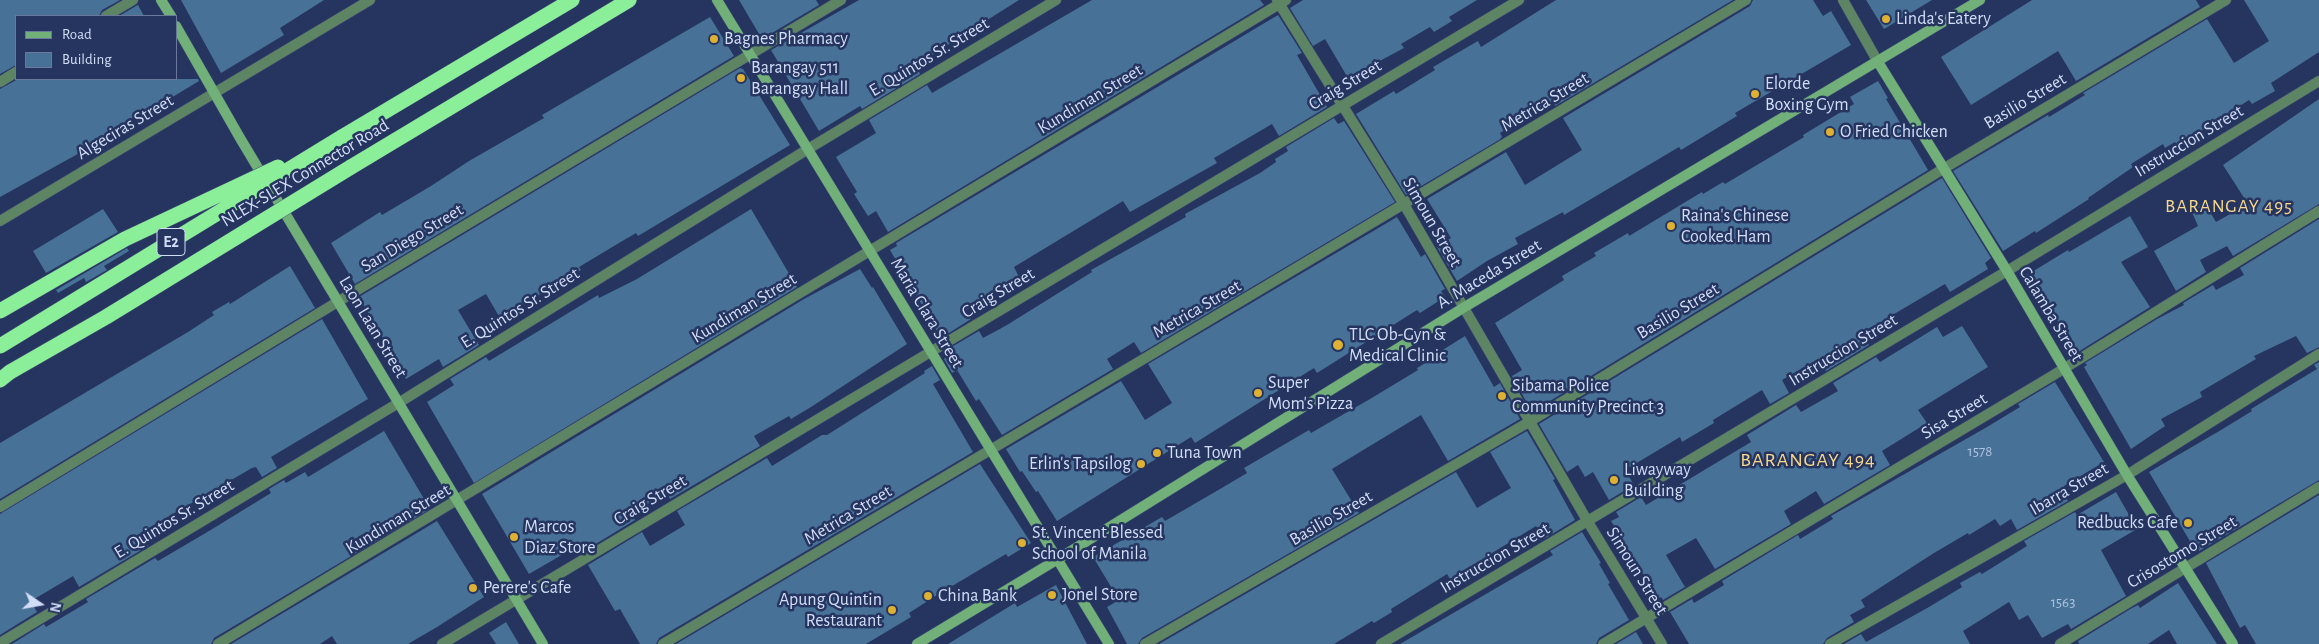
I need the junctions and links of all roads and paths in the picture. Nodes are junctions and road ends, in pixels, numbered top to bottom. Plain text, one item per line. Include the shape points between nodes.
1 (133, 0) edge
2 (161, 0) edge
3 (370, 0) edge
4 (572, 0) edge
5 (630, 0) edge
6 (717, 0) edge
7 (841, 0) edge
8 (1056, 0) edge
9 (1519, 0) edge
10 (1746, 0) edge
11 (1843, 0) edge
12 (1980, 0) edge
13 (2226, 0) edge
14 (1281, 1) edge
15 (108, 15) edge
16 (170, 15) edge
17 (178, 29) edge
18 (750, 55) junction
19 (1878, 62) junction
20 (15, 73) edge
21 (2319, 80) edge
22 (0, 82) edge
23 (215, 92) junction
24 (1344, 105) junction
25 (342, 137) junction
26 (808, 149) junction
27 (1942, 169) junction
28 (1405, 206) junction
29 (2319, 211) edge
30 (0, 221) edge
31 (870, 250) junction
32 (2007, 271) junction
33 (339, 301) junction
34 (1462, 308) junction
35 (0, 311) edge
36 (0, 346) edge
37 (931, 351) junction
38 (2319, 354) edge
39 (2064, 369) junction
40 (3, 377) edge
41 (400, 402) junction
42 (1529, 422) junction
43 (991, 448) junction
44 (2127, 475) junction
45 (2319, 487) edge
46 (458, 502) junction
47 (0, 507) edge
48 (1588, 522) junction
49 (1058, 559) junction
50 (2186, 569) junction
51 (516, 598) junction
52 (1647, 618) junction
53 (0, 643) edge
54 (218, 644) edge
55 (442, 644) edge
56 (543, 644) edge
57 (663, 644) edge
58 (917, 644) edge
59 (1109, 644) edge
60 (1145, 644) edge
61 (1381, 644) edge
62 (1604, 644) edge
63 (1662, 644) edge
64 (1830, 644) edge
65 (2060, 644) edge
66 (2233, 644) edge

1 - 15 street
2 - 16 street
3 - 23 street, Algeciras Street
4 - 25 highway, NLEX-SLEX Connector Road / E2
5 - 40 highway, NLEX-SLEX Connector Road / E2, bridge
6 - 18 street, Maria Clara Street
7 - 18 street, San Diego Street
8 - 26 street, E. Quintos Sr. Street
9 - 24 street, Craig Street
10 - 28 street, Metrica Street
11 - 19 street, Calamba Street
12 - 19 street, A. Maceda Street
13 - 27 street, Basilio Street
14 - 24 street, Simoun Street
14 - 31 street, Kundiman Street
17 - 23 street, Laon Laan Street
18 - 26 street, Maria Clara Street
18 - 33 street, San Diego Street
19 - 27 street, Calamba Street
19 - 34 street, A. Maceda Street
20 - 22 street
21 - 32 street, Instruccion Street
23 - 30 street, Algeciras Street
23 - 33 street, Laon Laan Street
24 - 28 street, Simoun Street
24 - 37 street, Craig Street
25 - 35 highway, bridge via 162,219
25 - 36 highway, NLEX-SLEX Connector Road / E2, bridge
26 - 31 street, Maria Clara Street
26 - 41 street, E. Quintos Sr. Street
27 - 32 street, Calamba Street
27 - 42 street, Basilio Street
28 - 34 street, Simoun Street
28 - 43 street, Metrica Street
29 - 39 street, Sisa Street
31 - 37 street, Maria Clara Street
31 - 46 street, Kundiman Street
32 - 39 street, Calamba Street
32 - 48 street, Instruccion Street
33 - 41 street, Laon Laan Street
33 - 47 street, San Diego Street
34 - 42 street, Simoun Street
34 - 49 street, A. Maceda Street
37 - 43 street, Maria Clara Street
37 - 51 street, Craig Street
38 - 44 street, Ibarra Street
39 - 44 street, Calamba Street
39 - 52 street, Sisa Street
41 - 46 street, Laon Laan Street
41 - 53 street, E. Quintos Sr. Street
42 - 48 street, Simoun Street
42 - 60 street, Basilio Street
43 - 49 street, Maria Clara Street
43 - 57 street, Metrica Street
44 - 50 street, Calamba Street
44 - 64 street, Ibarra Street
45 - 50 street, Crisostomo Street
46 - 51 street, Laon Laan Street
46 - 54 street, Kundiman Street
48 - 52 street, Simoun Street
48 - 61 street, Instruccion Street
49 - 58 street, A. Maceda Street
49 - 59 street, Maria Clara Street
50 - 65 street, Crisostomo Street
50 - 66 street, Calamba Street
51 - 55 street, Craig Street
51 - 56 street, Laon Laan Street
52 - 62 street, Sisa Street
52 - 63 street, Simoun Street

